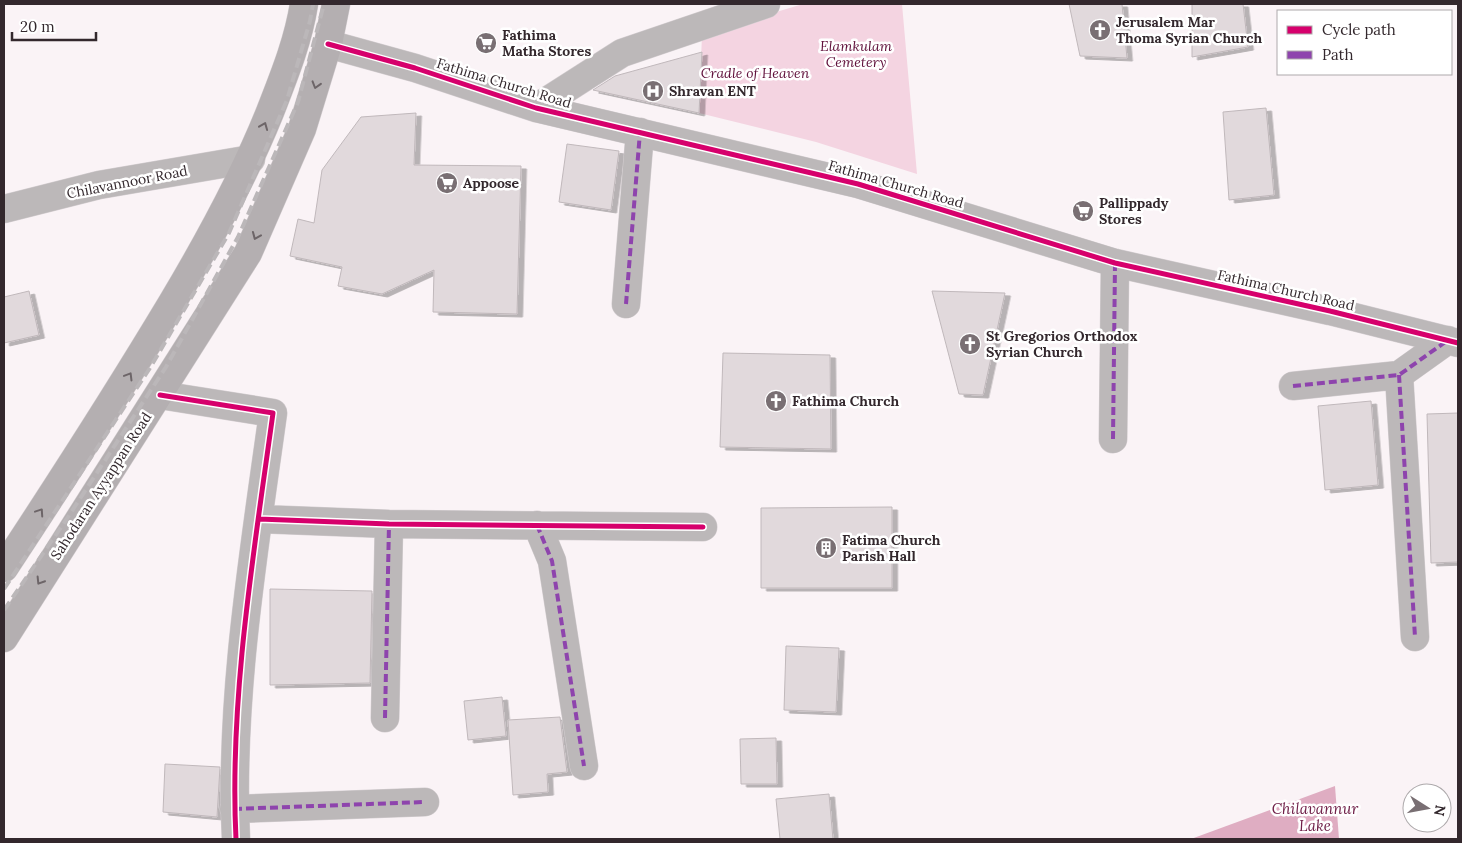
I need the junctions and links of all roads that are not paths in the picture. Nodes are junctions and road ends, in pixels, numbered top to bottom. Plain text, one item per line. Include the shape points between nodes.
1 (304, 4) edge
2 (336, 4) edge
3 (766, 4) edge
4 (299, 32) junction
5 (328, 44) junction
6 (536, 108) junction
7 (640, 132) junction
8 (251, 159) junction
9 (4, 209) edge
10 (1115, 263) junction
11 (626, 304) dead end
12 (1453, 341) edge
13 (1399, 375) junction
14 (1293, 386) dead end
15 (160, 395) junction
16 (1113, 439) dead end
17 (258, 519) junction
18 (389, 524) junction
19 (537, 525) junction
20 (704, 527) dead end
21 (4, 568) edge
22 (1415, 637) dead end
23 (4, 638) edge
24 (385, 718) dead end
25 (584, 766) dead end
26 (425, 802) dead end
27 (234, 809) junction
28 (236, 839) edge

1 - 4 main road
2 - 5 main road, Sahodaran Ayyappan Road
3 - 6 street via 622,53
4 - 5 main road
8 -> 4 main road
5 - 6 street, Fathima Church Road via 415,68
5 -> 15 main road, Sahodaran Ayyappan Road via 302,129 248,253
6 - 7 street, Fathima Church Road
7 - 10 street, Fathima Church Road via 858,184
7 - 11 street
8 - 9 street, Chilavannoor Road via 99,186
21 -> 8 main road via 120,390 214,233
10 - 12 street, Fathima Church Road
10 - 16 street
12 - 13 street
13 - 14 street
13 - 22 street
15 - 17 street via 274,413
15 -> 23 main road, Sahodaran Ayyappan Road
17 - 18 street
17 - 27 street via 236,713
18 - 19 street
18 - 24 street
19 - 20 street
19 - 25 street via 552,561
26 - 27 street
27 - 28 street

